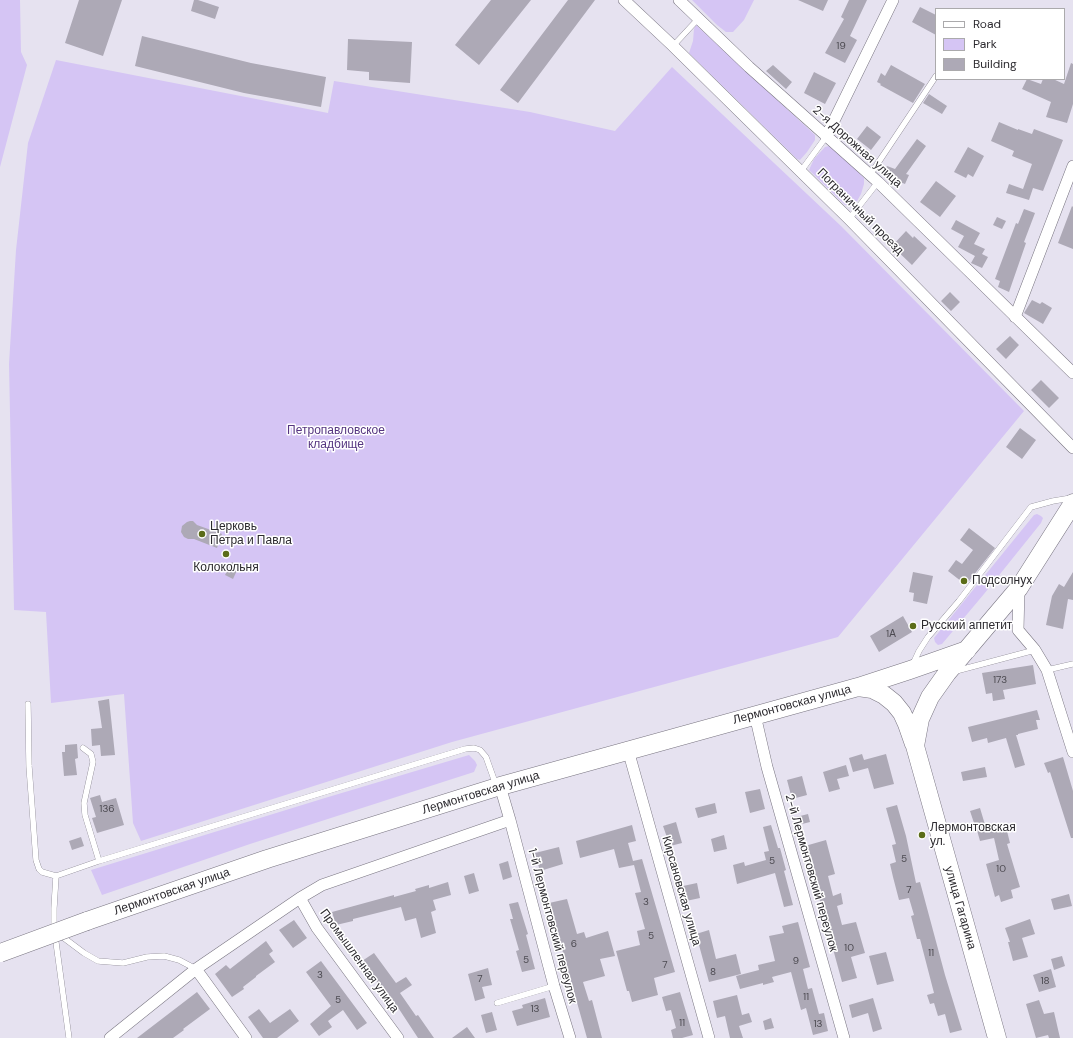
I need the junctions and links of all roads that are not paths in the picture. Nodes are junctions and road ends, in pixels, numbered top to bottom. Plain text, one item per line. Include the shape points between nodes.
1 (624, 0) edge
2 (679, 0) edge
3 (893, 0) edge
4 (698, 19) junction
5 (673, 46) junction
6 (935, 78) edge
7 (826, 137) junction
8 (801, 171) junction
9 (1072, 172) edge
10 (874, 179) junction
11 (849, 219) junction
12 (1015, 317) junction
13 (1073, 373) edge
14 (1073, 448) edge
15 (1073, 497) edge
16 (1073, 503) edge
17 (1019, 588) junction
18 (967, 650) junction
19 (1034, 650) junction
20 (1073, 664) edge
21 (910, 670) junction
22 (1047, 670) junction
23 (947, 673) junction
24 (858, 687) junction
25 (28, 704) dead end
26 (755, 715) junction
27 (915, 746) junction
28 (83, 748) dead end
29 (628, 750) junction
30 (1073, 752) edge
31 (498, 786) junction
32 (510, 820) junction
33 (99, 861) junction
34 (56, 876) junction
35 (300, 898) junction
36 (54, 931) junction
37 (0, 953) edge
38 (196, 969) junction
39 (554, 986) junction
40 (497, 1003) dead end
41 (69, 1038) edge
42 (110, 1038) edge
43 (246, 1038) edge
44 (398, 1038) edge
45 (570, 1038) edge
46 (709, 1038) edge
47 (844, 1038) edge
48 (997, 1038) edge

1 - 5 street, Пограничный проезд
2 - 4 street, 2-я Дорожная улица
3 - 7 street
4 - 5 lane
4 - 7 street, 2-я Дорожная улица
5 - 8 street, Пограничный проезд
6 - 10 lane
7 - 8 lane
7 - 10 street, 2-я Дорожная улица
8 - 11 street, Пограничный проезд
9 - 12 street
10 - 11 lane
10 - 12 street, 2-я Дорожная улица
11 - 14 street, Пограничный проезд
12 - 13 street, 2-я Дорожная улица
15 - 21 lane via 1031,507 928,638
16 - 17 main road, улица Гагарина
17 - 18 main road, улица Гагарина
17 - 19 street via 1018,630
18 - 21 main road, Лермонтовская улица
18 - 23 main road, улица Гагарина
19 - 22 street
19 - 23 lane
20 - 22 lane
21 - 24 main road, Лермонтовская улица
22 - 30 street
23 - 27 main road, улица Гагарина via 930,697 920,720
24 - 26 main road, Лермонтовская улица
24 - 27 main road via 872,689 894,703 902,713
25 - 34 lane via 29,766 36,860 42,872
26 - 29 main road, Лермонтовская улица
26 - 47 street, 2-й Лермонтовский переулок via 767,767
27 - 48 main road, улица Гагарина
28 - 33 lane via 90,754 93,762 84,803 85,815
29 - 31 main road, Лермонтовская улица
29 - 46 street, Кирсановская улица
31 - 32 street, 1-й Лермонтовский переулок
31 - 33 lane via 486,757 480,750 465,749
31 - 37 main road, Лермонтовская улица, bridge via 268,859
32 - 35 street via 322,885
32 - 39 street, 1-й Лермонтовский переулок
33 - 34 lane
34 - 36 lane
35 - 38 street
35 - 44 street, Промышленная улица via 317,928
36 - 38 lane via 98,961 123,963 164,956
36 - 41 lane
38 - 42 street
38 - 43 street
39 - 40 lane
39 - 45 street, 1-й Лермонтовский переулок

